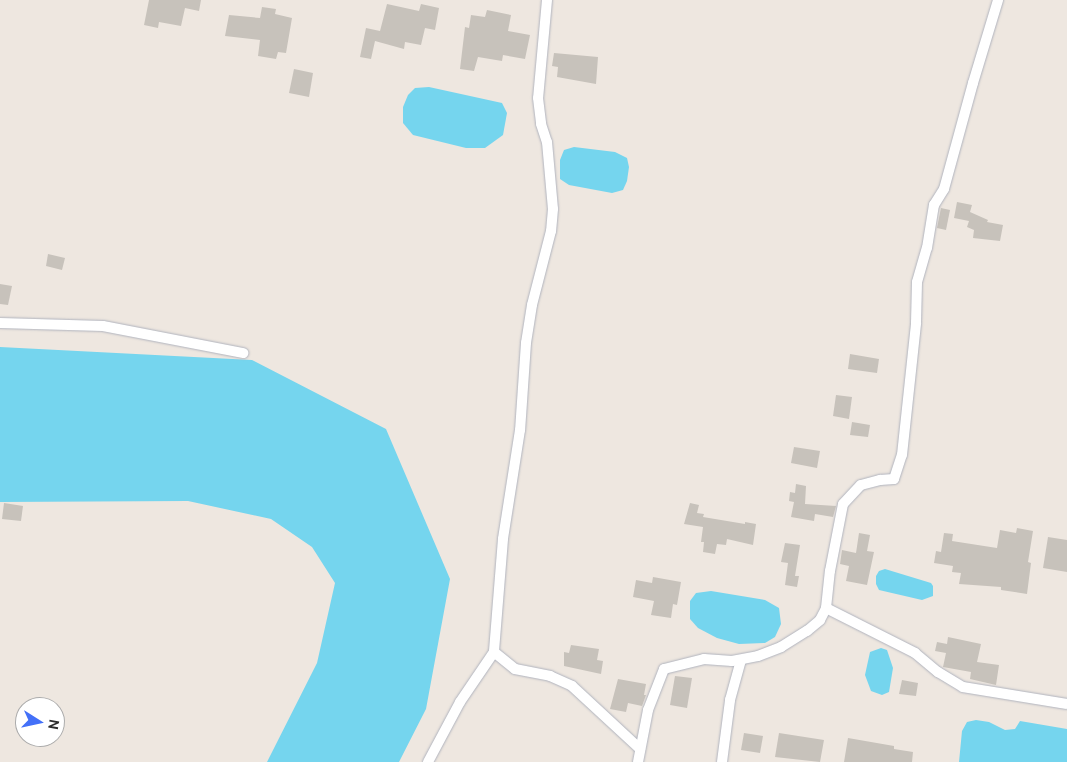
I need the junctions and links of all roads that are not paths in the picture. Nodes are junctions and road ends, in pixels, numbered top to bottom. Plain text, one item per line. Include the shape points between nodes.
1 (547, 0) edge
2 (998, 0) edge
3 (0, 323) edge
4 (243, 352) dead end
5 (826, 608) junction
6 (494, 652) junction
7 (741, 660) junction
8 (1067, 704) edge
9 (640, 749) junction
10 (428, 762) edge
11 (638, 762) edge
12 (722, 762) edge

1 - 6 street via 538,98 541,124 548,142 553,209 526,343 520,430 503,539
2 - 5 street via 944,189 934,205 917,282 916,323 902,455 894,480 861,485 843,504
3 - 4 street via 103,326
5 - 7 street via 820,620 794,641
5 - 8 street via 915,653 963,688
6 - 9 street via 515,669 550,676 572,686
6 - 10 street via 460,702
7 - 9 street via 704,659 664,669 648,710
7 - 12 street via 730,700
9 - 11 street

